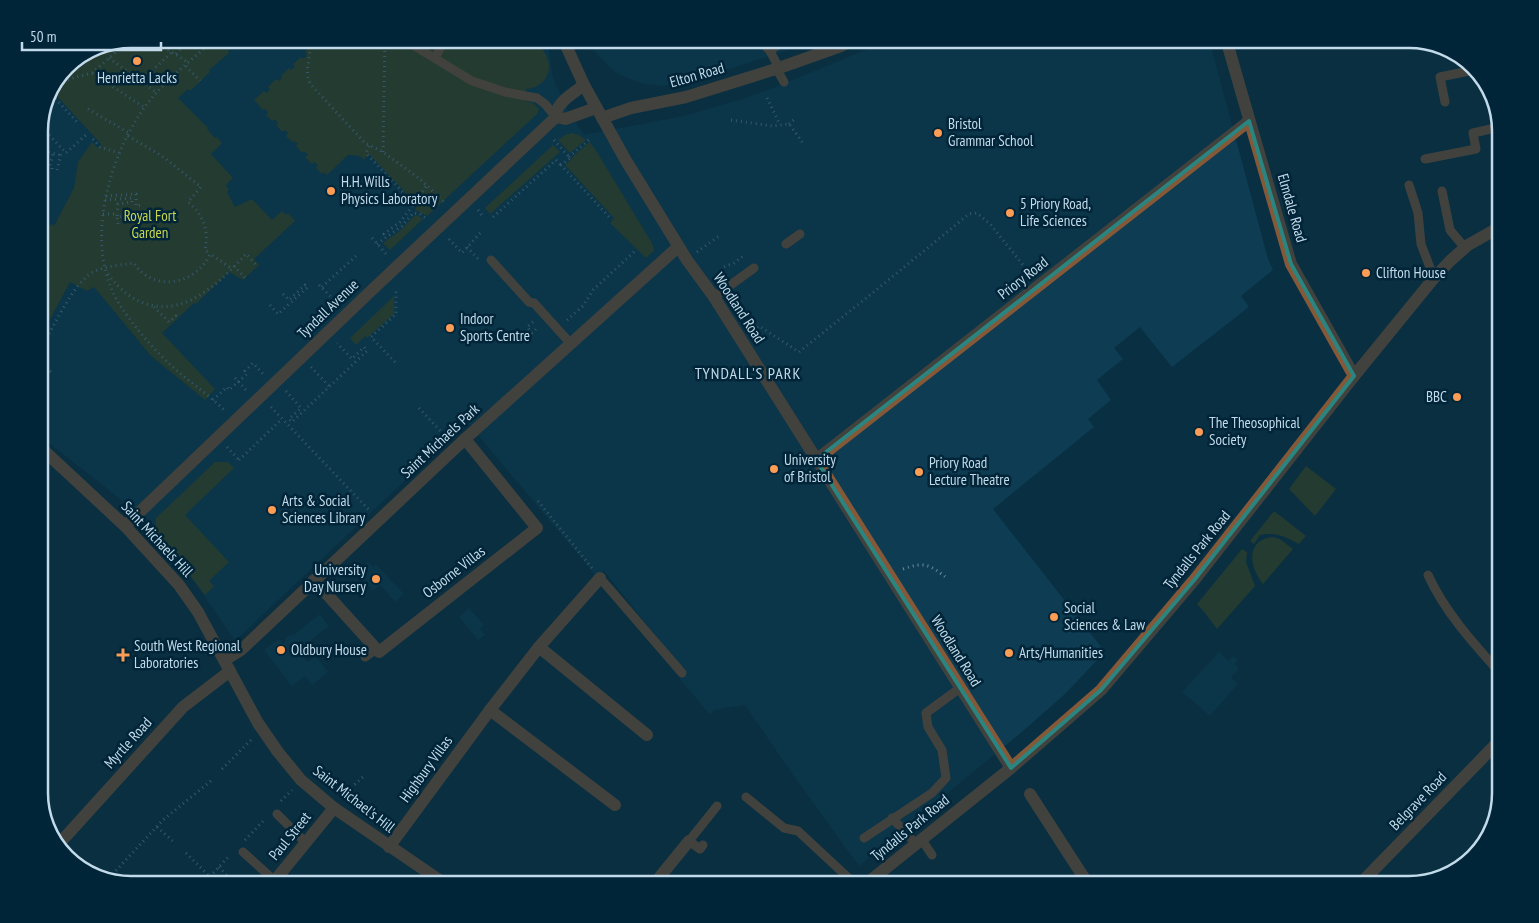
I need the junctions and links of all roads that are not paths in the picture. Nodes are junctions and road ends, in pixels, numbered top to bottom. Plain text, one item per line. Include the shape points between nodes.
1 (440, 48) edge
2 (567, 48) edge
3 (768, 48) edge
4 (774, 48) edge
5 (835, 48) edge
6 (1229, 48) edge
7 (420, 49) edge
8 (770, 51) junction
9 (435, 58) junction
10 (777, 68) junction
11 (1467, 72) edge
12 (784, 82) dead end
13 (584, 85) junction
14 (1445, 102) dead end
15 (599, 113) junction
16 (556, 117) junction
17 (1249, 121) junction
18 (1491, 129) edge
19 (1425, 159) dead end
20 (1409, 185) dead end
21 (1442, 190) dead end
22 (1491, 232) edge
23 (800, 234) dead end
24 (786, 244) dead end
25 (678, 247) junction
26 (1465, 248) junction
27 (491, 260) dead end
28 (754, 268) dead end
29 (1434, 278) junction
30 (714, 298) junction
31 (571, 344) junction
32 (1354, 376) junction
33 (465, 439) junction
34 (48, 454) edge
35 (816, 460) junction
36 (125, 526) junction
37 (1428, 575) dead end
38 (600, 578) joint
39 (314, 580) junction
40 (539, 647) junction
41 (376, 649) junction
42 (365, 658) dead end
43 (1492, 664) edge
44 (227, 666) junction
45 (682, 673) dead end
46 (960, 688) junction
47 (490, 710) junction
48 (647, 735) dead end
49 (1492, 748) edge
50 (1011, 768) junction
51 (1030, 794) dead end
52 (746, 797) dead end
53 (615, 805) dead end
54 (717, 806) dead end
55 (334, 808) junction
56 (277, 809) road end
57 (892, 818) junction
58 (864, 838) dead end
59 (63, 840) edge
60 (689, 841) junction
61 (306, 842) junction
62 (919, 842) junction
63 (703, 845) dead end
64 (389, 847) junction
65 (243, 852) dead end
66 (932, 855) dead end
67 (266, 876) edge
68 (279, 876) edge
69 (433, 876) edge
70 (661, 876) edge
71 (846, 876) edge
72 (876, 876) edge
73 (1083, 876) edge
74 (1368, 876) edge

1 - 9 lane
2 - 13 street, Woodland Road
3 - 8 lane
4 - 8 lane
5 - 10 street, Elton Road
6 - 17 street, Elmdale Road
7 - 9 lane
8 - 10 lane
9 - 16 lane via 480,84 536,98
10 - 12 lane
10 - 15 street, Elton Road via 686,97
11 - 14 lane via 1440,77
13 - 15 street, Woodland Road
13 - 16 street, Tyndall Avenue via 560,106
15 - 16 street via 566,119
15 - 25 street, Woodland Road
16 - 36 street, Tyndall Avenue
17 - 32 street, Elmdale Road via 1291,264
17 - 35 street, Priory Road
18 - 19 lane via 1473,133 1476,149
20 - 29 lane via 1418,213 1421,244
21 - 26 lane via 1450,230
22 - 26 street, Tyndalls Park Road
23 - 24 lane
25 - 30 street, Woodland Road
25 - 31 street, Saint Michaels Park
26 - 29 street, Tyndalls Park Road
27 - 31 lane
28 - 30 lane
29 - 32 street, Tyndalls Park Road
30 - 35 street, Woodland Road
31 - 33 street, Saint Michaels Park
32 - 50 street, Tyndalls Park Road via 1195,579 1102,690
33 - 39 street, Saint Michaels Park
33 - 41 street, Osborne Villas via 536,528 379,652
34 - 36 street, Saint Michaels Hill
35 - 46 street, Woodland Road via 889,576 904,591
36 - 44 street, Saint Michaels Hill via 179,585 198,612
37 - 43 lane via 1435,591 1466,636
38 - 40 street, Highbury Villas
38 - 45 lane
39 - 41 street
39 - 44 street, Saint Michaels Park
40 - 47 street, Highbury Villas
40 - 48 street
41 - 42 lane
44 - 55 street, Saint Michael's Hill via 278,752 301,780
44 - 59 street, Myrtle Road via 183,706 176,720
46 - 50 street, Woodland Road
46 - 57 lane via 926,713 928,726 942,750 946,778 932,793
47 - 53 street
47 - 64 street, Highbury Villas
49 - 74 street, Belgrave Road
50 - 62 street, Tyndalls Park Road
51 - 73 street
52 - 71 lane via 784,828 798,831
54 - 60 lane
55 - 61 street, Paul Street
55 - 64 street, Saint Michael's Hill
56 - 61 lane
57 - 58 lane
57 - 62 lane
60 - 63 lane via 700,849
60 - 70 street
61 - 68 street, Paul Street
62 - 66 lane
62 - 72 street, Tyndalls Park Road
64 - 69 street, Saint Michael's Hill
65 - 67 lane

